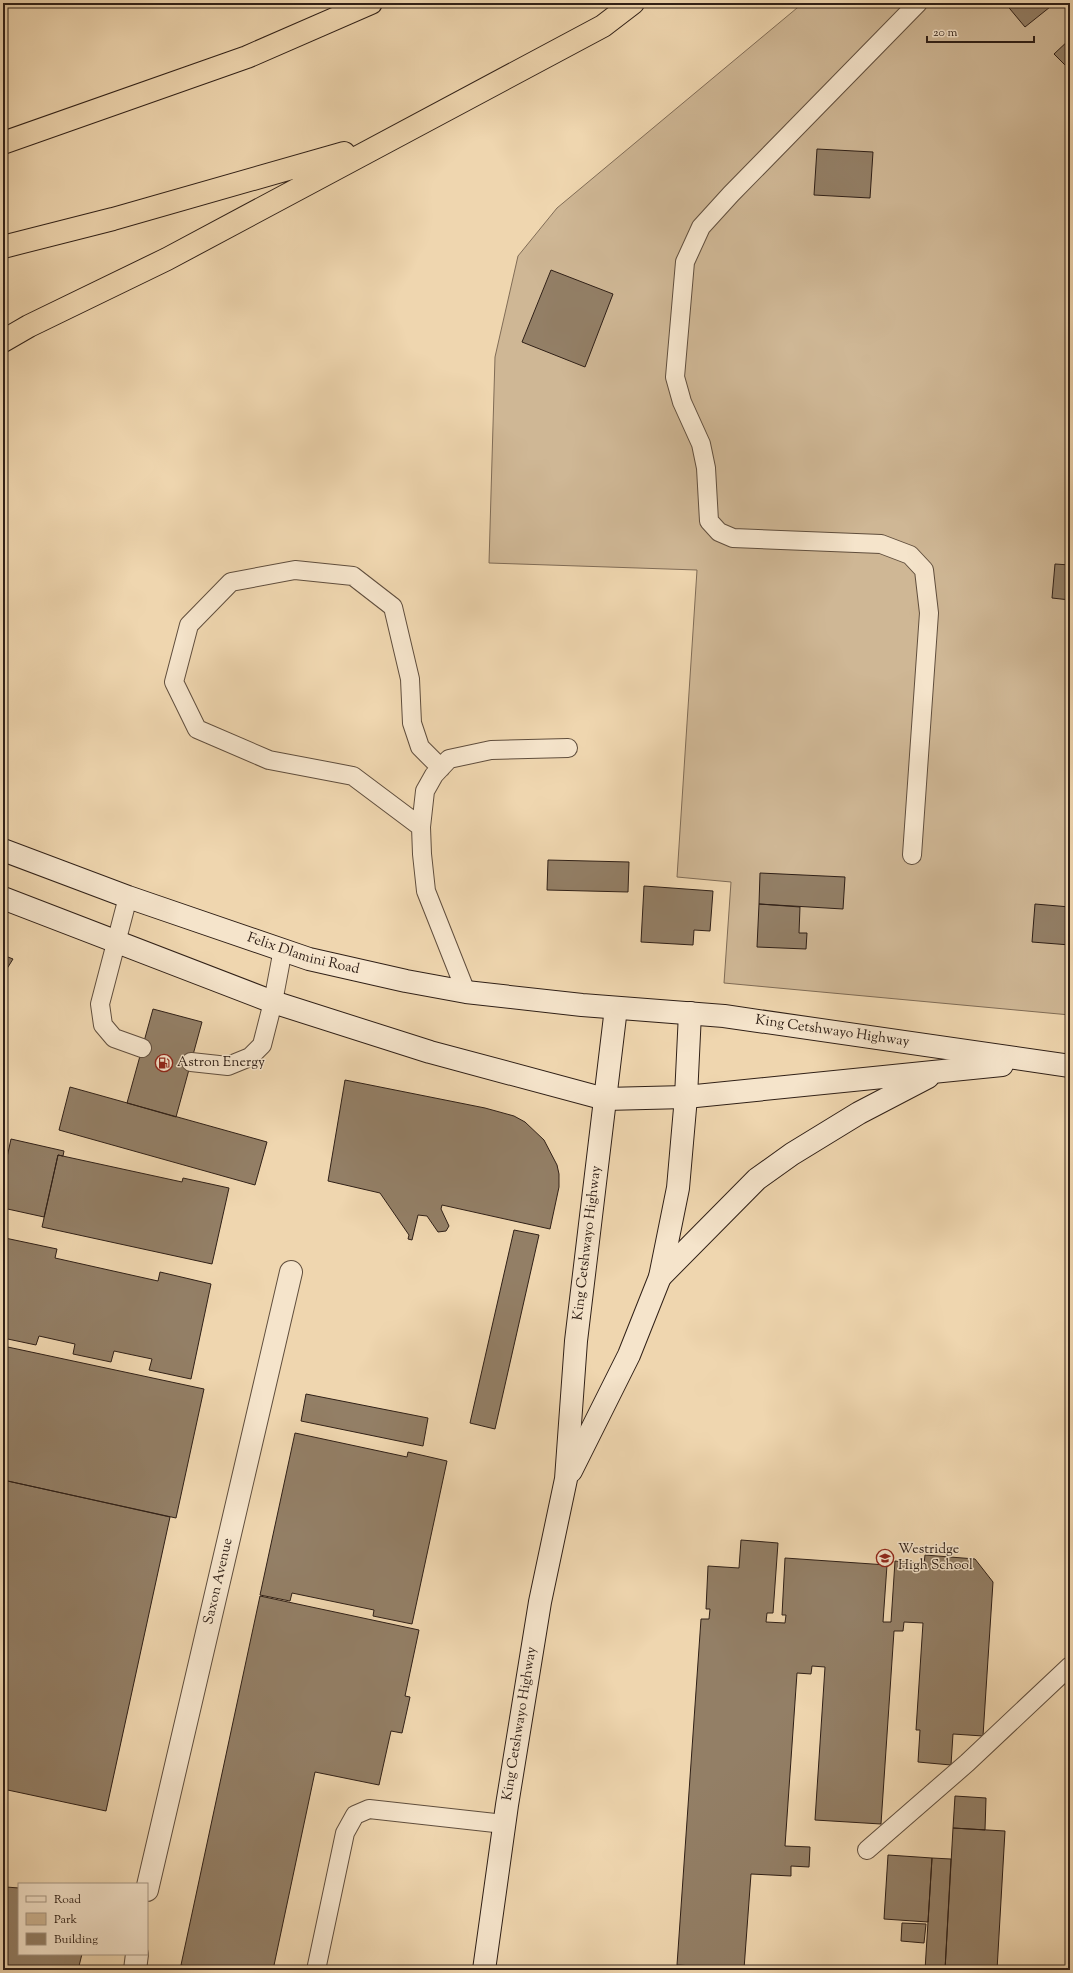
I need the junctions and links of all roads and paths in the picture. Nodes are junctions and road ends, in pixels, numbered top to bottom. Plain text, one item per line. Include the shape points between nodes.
1 (371, 3) edge
2 (633, 3) edge
3 (918, 3) edge
4 (384, 142) junction
5 (3, 143) edge
6 (3, 247) edge
7 (3, 341) edge
8 (568, 748) dead end
9 (441, 768) junction
10 (421, 827) junction
11 (3, 850) edge
12 (912, 855) dead end
13 (128, 897) junction
14 (3, 898) edge
15 (116, 942) junction
16 (283, 949) junction
17 (466, 992) junction
18 (274, 1002) junction
19 (616, 1008) junction
20 (690, 1013) junction
21 (142, 1048) dead end
22 (191, 1062) dead end
23 (1035, 1062) junction
24 (1070, 1066) edge
25 (938, 1072) junction
26 (686, 1097) junction
27 (605, 1099) junction
28 (291, 1272) dead end
29 (660, 1277) junction
30 (566, 1479) junction
31 (1070, 1666) edge
32 (504, 1824) junction
33 (867, 1850) dead end
34 (148, 1886) edge
35 (138, 1955) edge
36 (135, 1970) edge
37 (316, 1970) edge
38 (484, 1970) edge

1 - 5 highway via 247,57
2 - 4 highway via 603,26
3 - 12 lane via 701,227 685,262 675,377 682,402 701,444 706,468 709,521 719,532 733,538 881,544 910,555 924,570 929,613
4 - 6 highway via 113,219
4 - 7 highway via 167,259
8 - 9 lane via 491,750 450,759
9 - 10 lane via 434,774 425,791
9 - 10 lane via 420,747 412,723 410,679 394,607 353,576 295,570 231,582 189,625 174,682 197,728 269,760 353,776
10 - 17 lane via 426,892
11 - 13 main road, Felix Dlamini Road
13 - 15 lane
13 - 16 main road, Felix Dlamini Road
14 - 15 main road
15 - 18 main road
15 - 21 lane via 100,1004 103,1025 114,1038
16 - 17 main road, Felix Dlamini Road via 309,959
16 - 18 lane
17 - 19 main road, Felix Dlamini Road
18 - 22 lane via 262,1045 250,1057 228,1066
18 - 27 main road via 430,1052
19 - 20 main road, Felix Dlamini Road
19 - 27 main road, King Cetshwayo Highway
20 - 23 main road, King Cetshwayo Highway
20 - 26 main road, King Cetshwayo Highway
23 - 24 main road, King Cetshwayo Highway
23 - 25 main road, King Cetshwayo Highway
25 - 26 main road, King Cetshwayo Highway
25 - 29 main road via 859,1113 757,1179
26 - 27 main road
26 - 29 main road, King Cetshwayo Highway via 678,1188
27 - 30 main road, King Cetshwayo Highway via 576,1341
28 - 34 main road, Saxon Avenue
29 - 30 main road, King Cetshwayo Highway via 630,1355
30 - 32 main road, King Cetshwayo Highway via 540,1602
31 - 33 lane via 967,1763
32 - 37 lane via 369,1809 355,1815 345,1833
32 - 38 main road, King Cetshwayo Highway
35 - 36 main road

